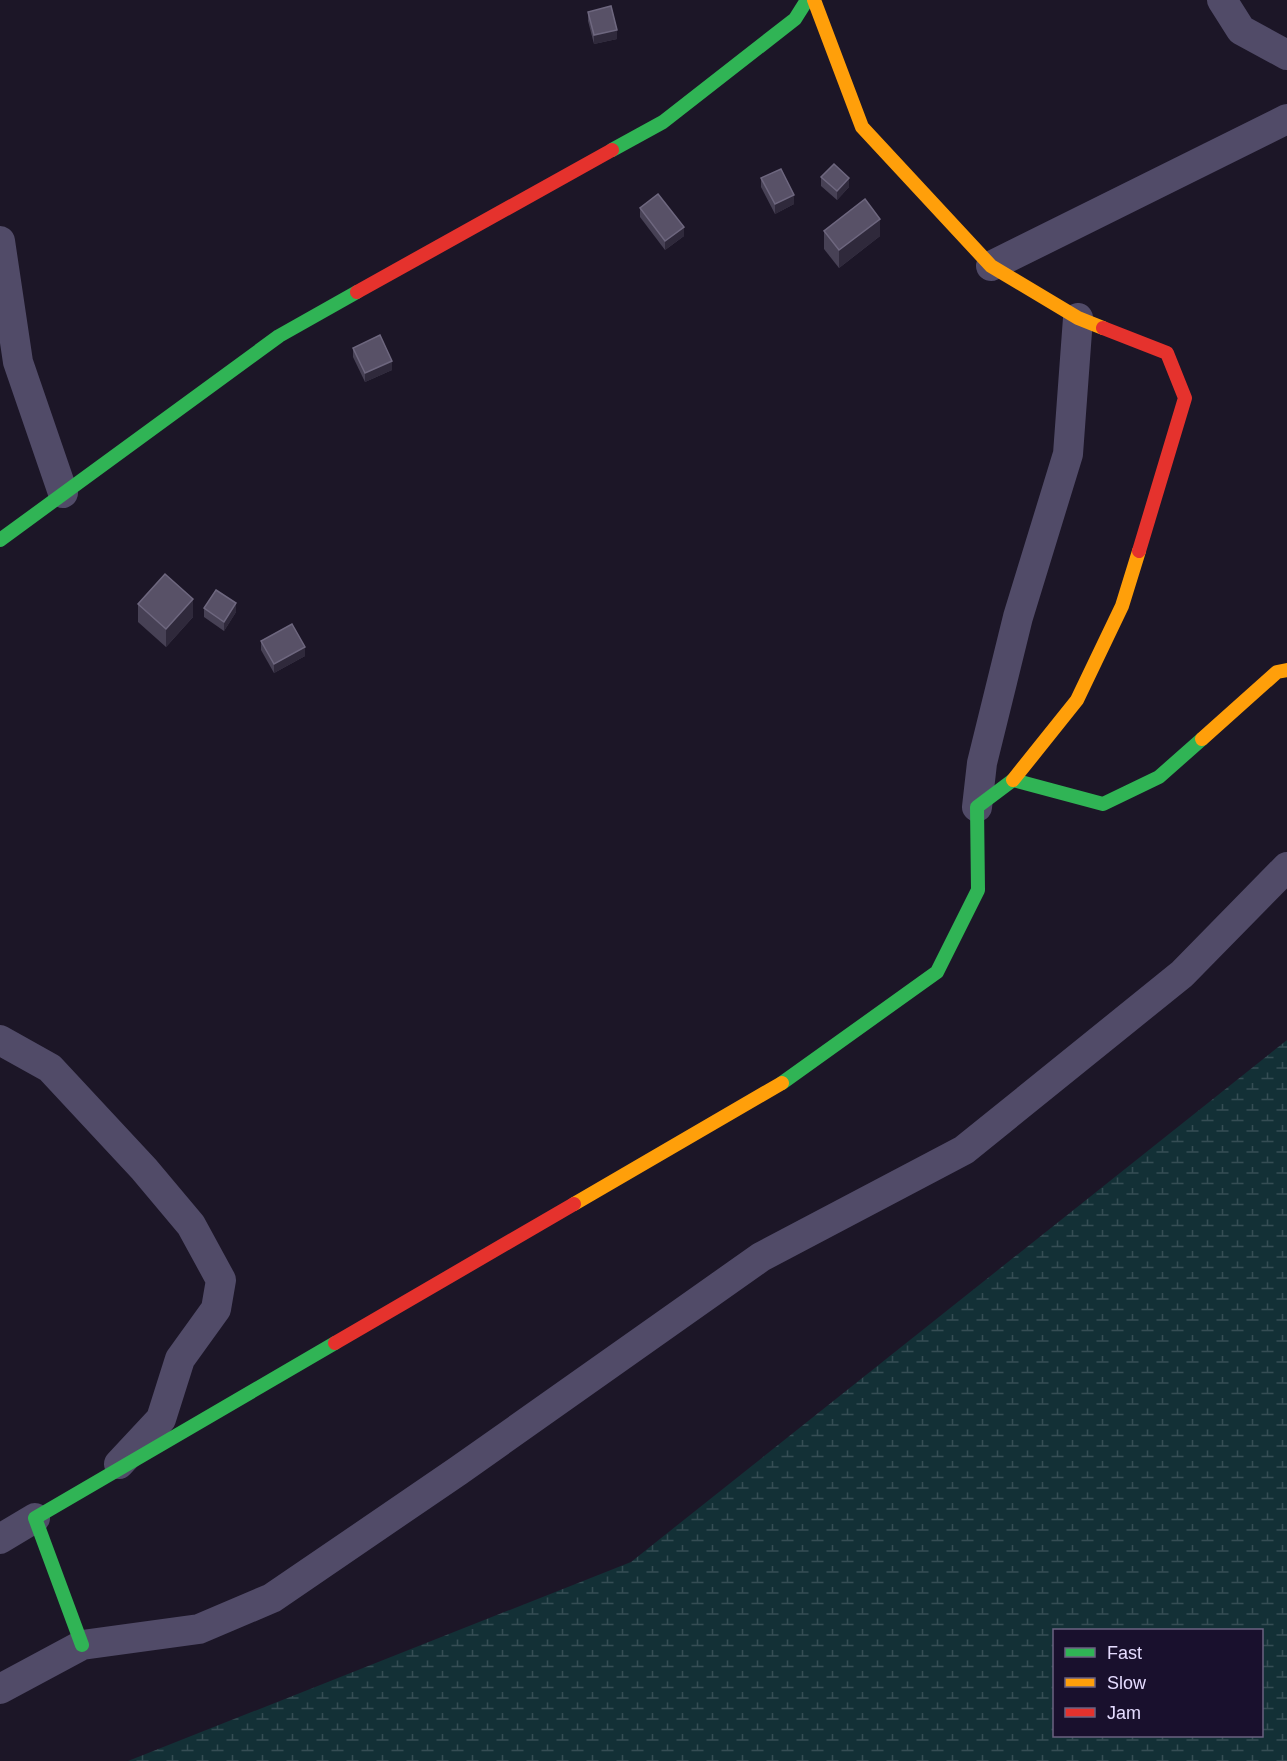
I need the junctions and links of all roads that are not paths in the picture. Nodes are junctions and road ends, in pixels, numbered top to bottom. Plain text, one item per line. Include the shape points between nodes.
1 (807, 0) edge
2 (814, 0) edge
3 (1222, 0) edge
4 (1287, 55) edge
5 (1287, 119) edge
6 (0, 241) edge
7 (991, 266) junction
8 (1078, 318) junction
9 (63, 493) junction
10 (0, 540) edge
11 (1287, 670) edge
12 (1013, 780) junction
13 (977, 807) junction
14 (1287, 867) edge
15 (0, 1040) edge
16 (108, 1475) junction
17 (36, 1518) junction
18 (0, 1539) edge
19 (82, 1645) junction
20 (0, 1689) edge

1 - 9 street via 795,19 663,122 279,336
2 - 7 street via 862,127
3 - 4 street via 1241,30
5 - 7 street
6 - 9 street via 18,362
7 - 8 street
8 - 12 street via 1167,353 1185,398 1122,606 1077,700
8 - 13 street via 1068,454 1018,617 982,763
9 - 10 street
11 - 12 street via 1277,672 1160,777 1103,804
12 - 13 street
13 - 16 street via 978,890 937,972 787,1080
14 - 19 street via 1182,974 964,1150 761,1257 272,1598 199,1629
15 - 16 street via 50,1068 144,1169 191,1225 221,1280 216,1309 180,1359 160,1419
16 - 17 street
17 - 18 street
17 - 19 street
19 - 20 street

